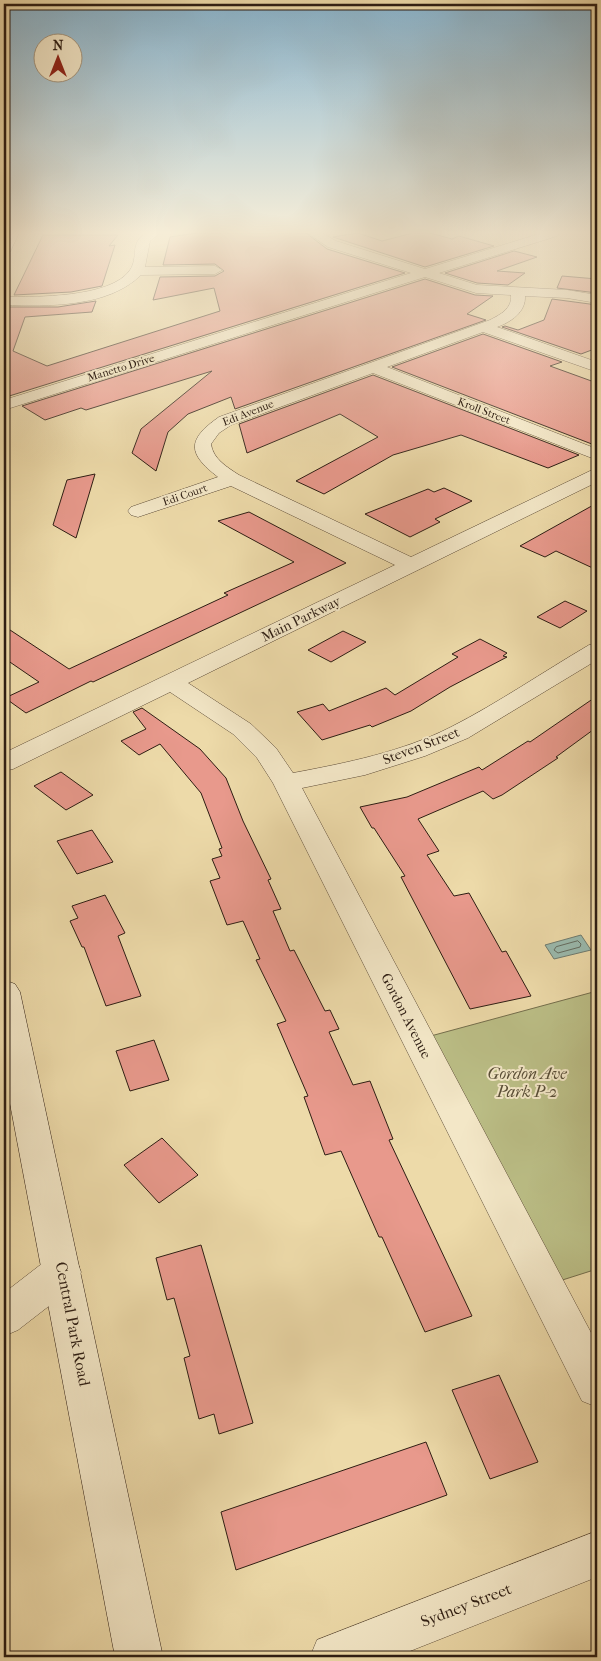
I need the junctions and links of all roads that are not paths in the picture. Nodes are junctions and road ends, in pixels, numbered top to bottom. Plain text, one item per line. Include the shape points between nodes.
1 (304, 311) edge
2 (514, 311) edge
3 (482, 328) junction
4 (597, 367) edge
5 (372, 368) junction
6 (4, 405) edge
7 (597, 455) edge
8 (597, 475) edge
9 (232, 479) junction
10 (138, 511) dead end
11 (411, 565) junction
12 (597, 650) edge
13 (171, 682) junction
14 (4, 763) edge
15 (286, 783) junction
16 (4, 992) edge
17 (62, 1272) junction
18 (4, 1317) edge
19 (597, 1386) edge
20 (597, 1554) edge
21 (139, 1657) edge
22 (334, 1657) edge

1 - 6 street, Manetto Drive
2 - 3 street, Edi Avenue
3 - 4 street
3 - 5 street, Edi Avenue
5 - 7 street, Kroll Street
5 - 9 street, Edi Avenue via 236,416 213,428 203,440 202,453
8 - 11 street, Main Parkway
9 - 10 street, Edi Court
9 - 11 street, Edi Avenue
11 - 13 street, Main Parkway
12 - 15 street, Steven Street via 459,733 416,751 356,769
13 - 14 street, Main Parkway
13 - 15 street, Gordon Avenue via 242,729 267,753
15 - 19 street, Gordon Avenue
16 - 17 street, Central Park Road
17 - 18 street
17 - 21 street, Central Park Road
20 - 22 street, Sydney Street

